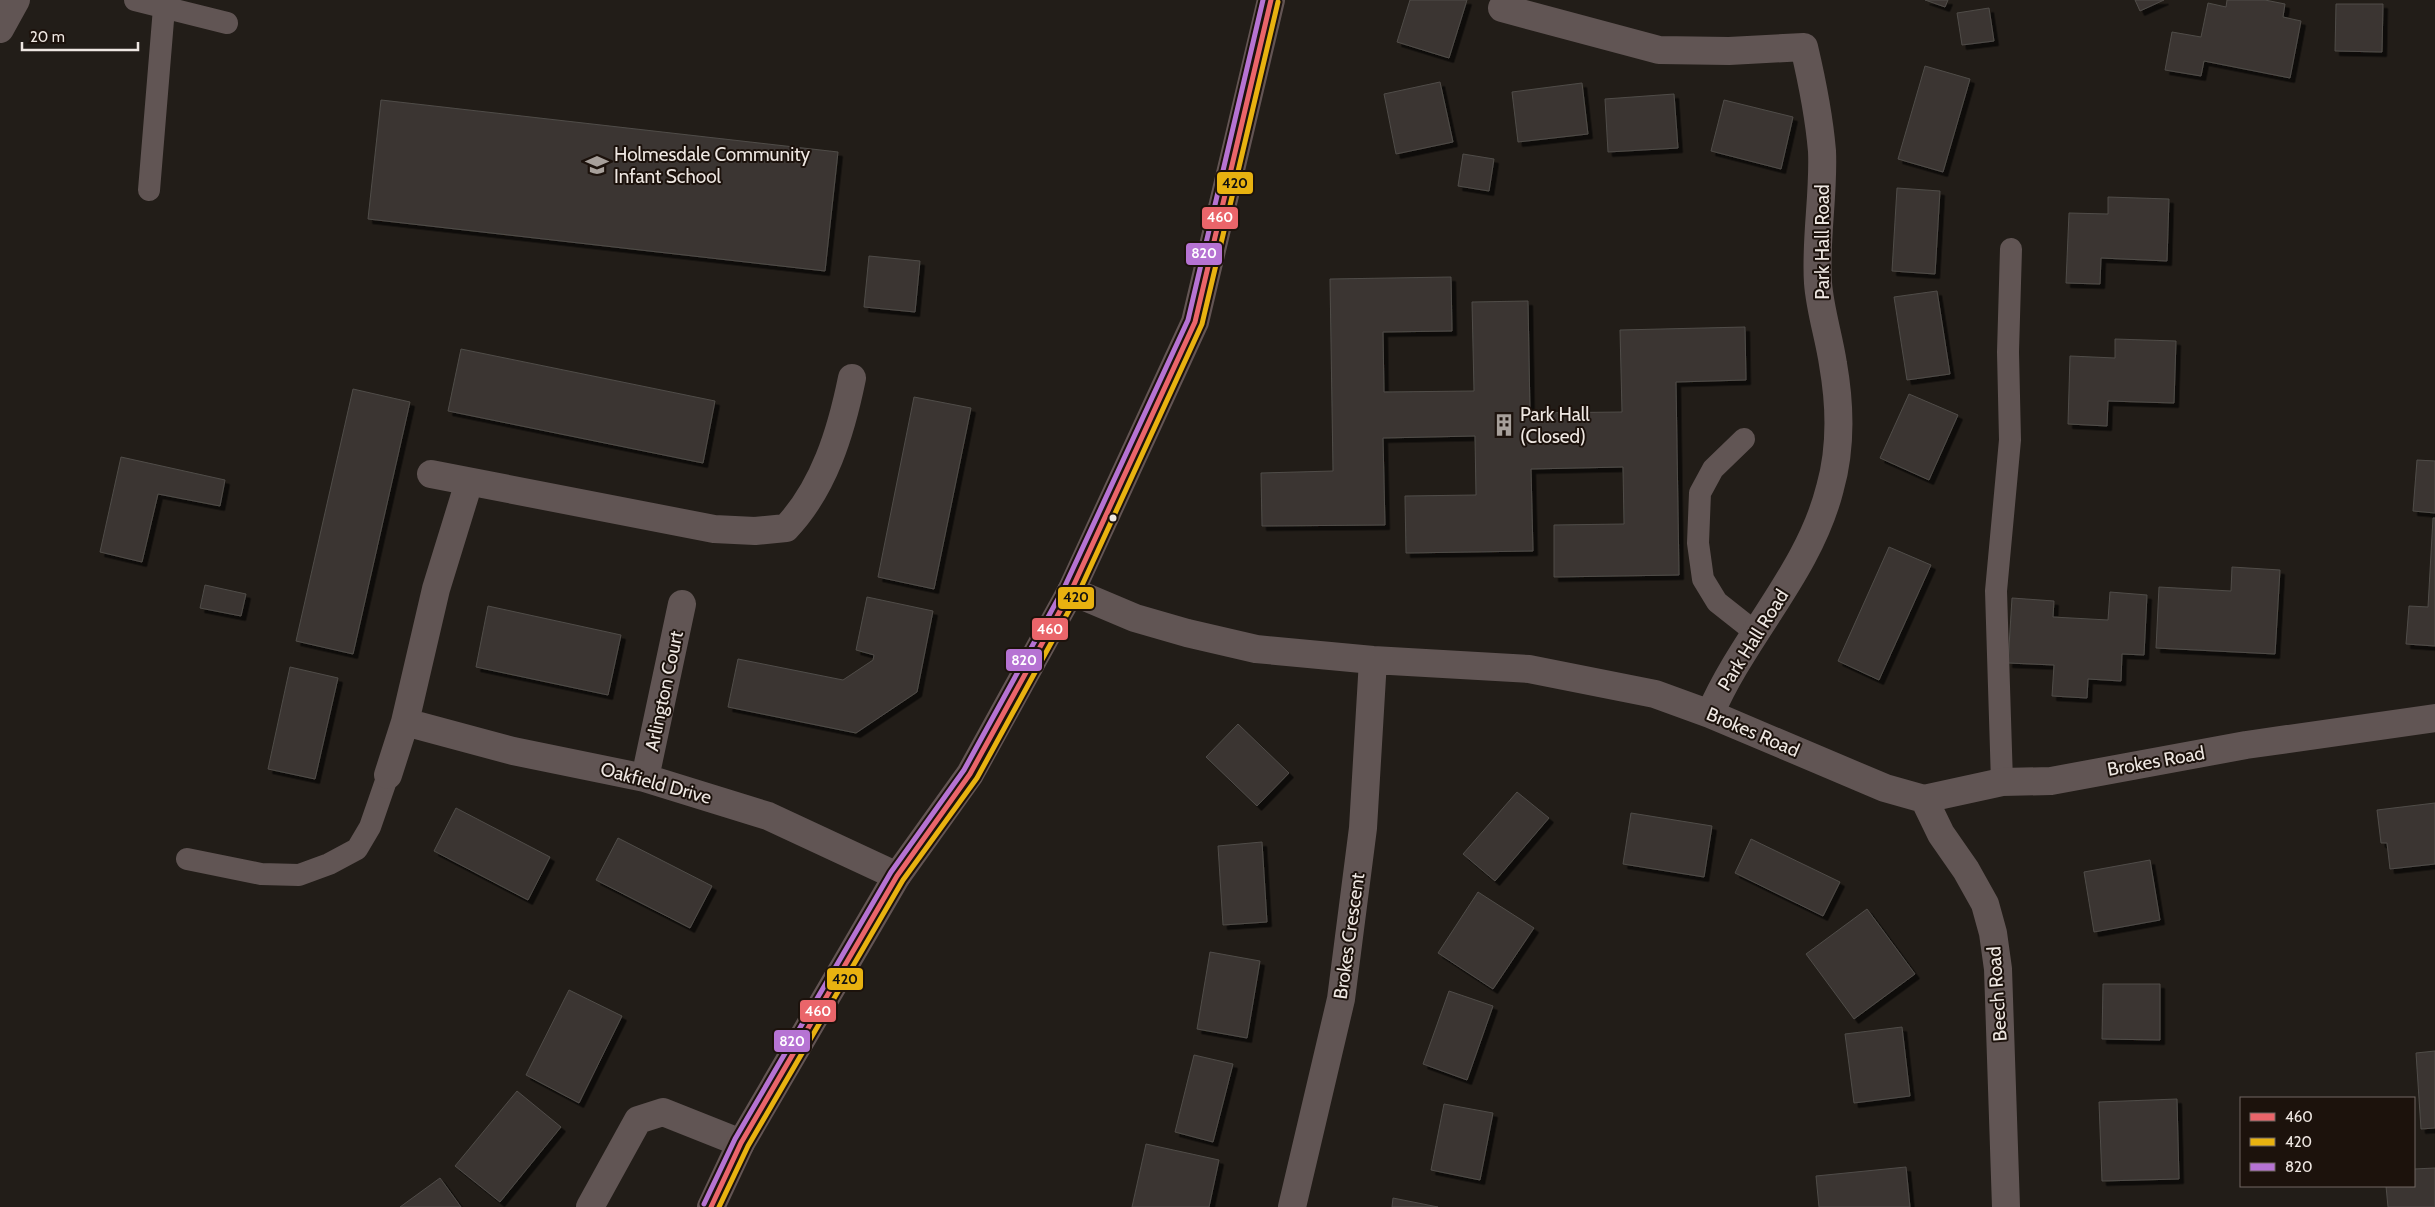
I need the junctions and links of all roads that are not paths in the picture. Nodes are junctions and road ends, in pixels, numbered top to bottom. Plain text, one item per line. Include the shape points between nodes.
1 (16, 0) edge
2 (135, 0) edge
3 (1271, 0) edge
4 (164, 8) junction
5 (1502, 8) dead end
6 (227, 23) dead end
7 (0, 29) edge
8 (148, 190) dead end
9 (2011, 249) dead end
10 (852, 378) dead end
11 (1744, 439) dead end
12 (432, 474) dead end
13 (469, 482) junction
14 (1071, 590) junction
15 (682, 604) dead end
16 (1755, 632) junction
17 (1373, 660) junction
18 (1710, 714) junction
19 (2435, 718) edge
20 (405, 722) junction
21 (388, 774) joint
22 (645, 778) junction
23 (2002, 782) junction
24 (1924, 799) junction
25 (187, 859) dead end
26 (897, 876) junction
27 (741, 1143) junction
28 (590, 1207) edge
29 (712, 1207) edge
30 (1292, 1207) edge
31 (2006, 1207) edge

1 - 7 street
2 - 4 lane
3 - 14 main road via 1195,322
4 - 6 lane
4 - 8 lane
5 - 16 street, Park Hall Road via 1659,50 1804,47 1822,151 1818,282 1838,407 1837,448 1830,488 1816,528 1794,573
9 - 23 lane via 2010,440 1996,591
10 - 13 street via 844,419 826,464 802,511 786,528 755,531 714,529
11 - 16 lane via 1713,469 1700,493 1698,543 1703,579 1717,602
12 - 13 street
13 - 20 street via 436,589
14 - 17 street, Brokes Road via 1136,618 1186,633 1256,649
14 - 26 main road via 970,774
15 - 22 street, Arlington Court
16 - 18 street, Park Hall Road via 1726,679
17 - 18 street, Brokes Road via 1529,669 1655,694
17 - 30 street, Brokes Crescent via 1363,828 1341,1000
18 - 24 street, Brokes Road via 1885,788
19 - 23 street, Brokes Road via 2246,745 2051,781
20 - 21 street
20 - 22 street, Oakfield Drive via 513,751
21 - 25 lane via 370,828 357,849 329,864 300,875 261,874
22 - 26 street, Oakfield Drive via 768,816
23 - 24 street, Brokes Road
24 - 31 street, Beech Road via 1941,834 1985,904 1993,933 1998,969
26 - 27 main road
27 - 28 street via 663,1112 638,1120
27 - 29 main road

